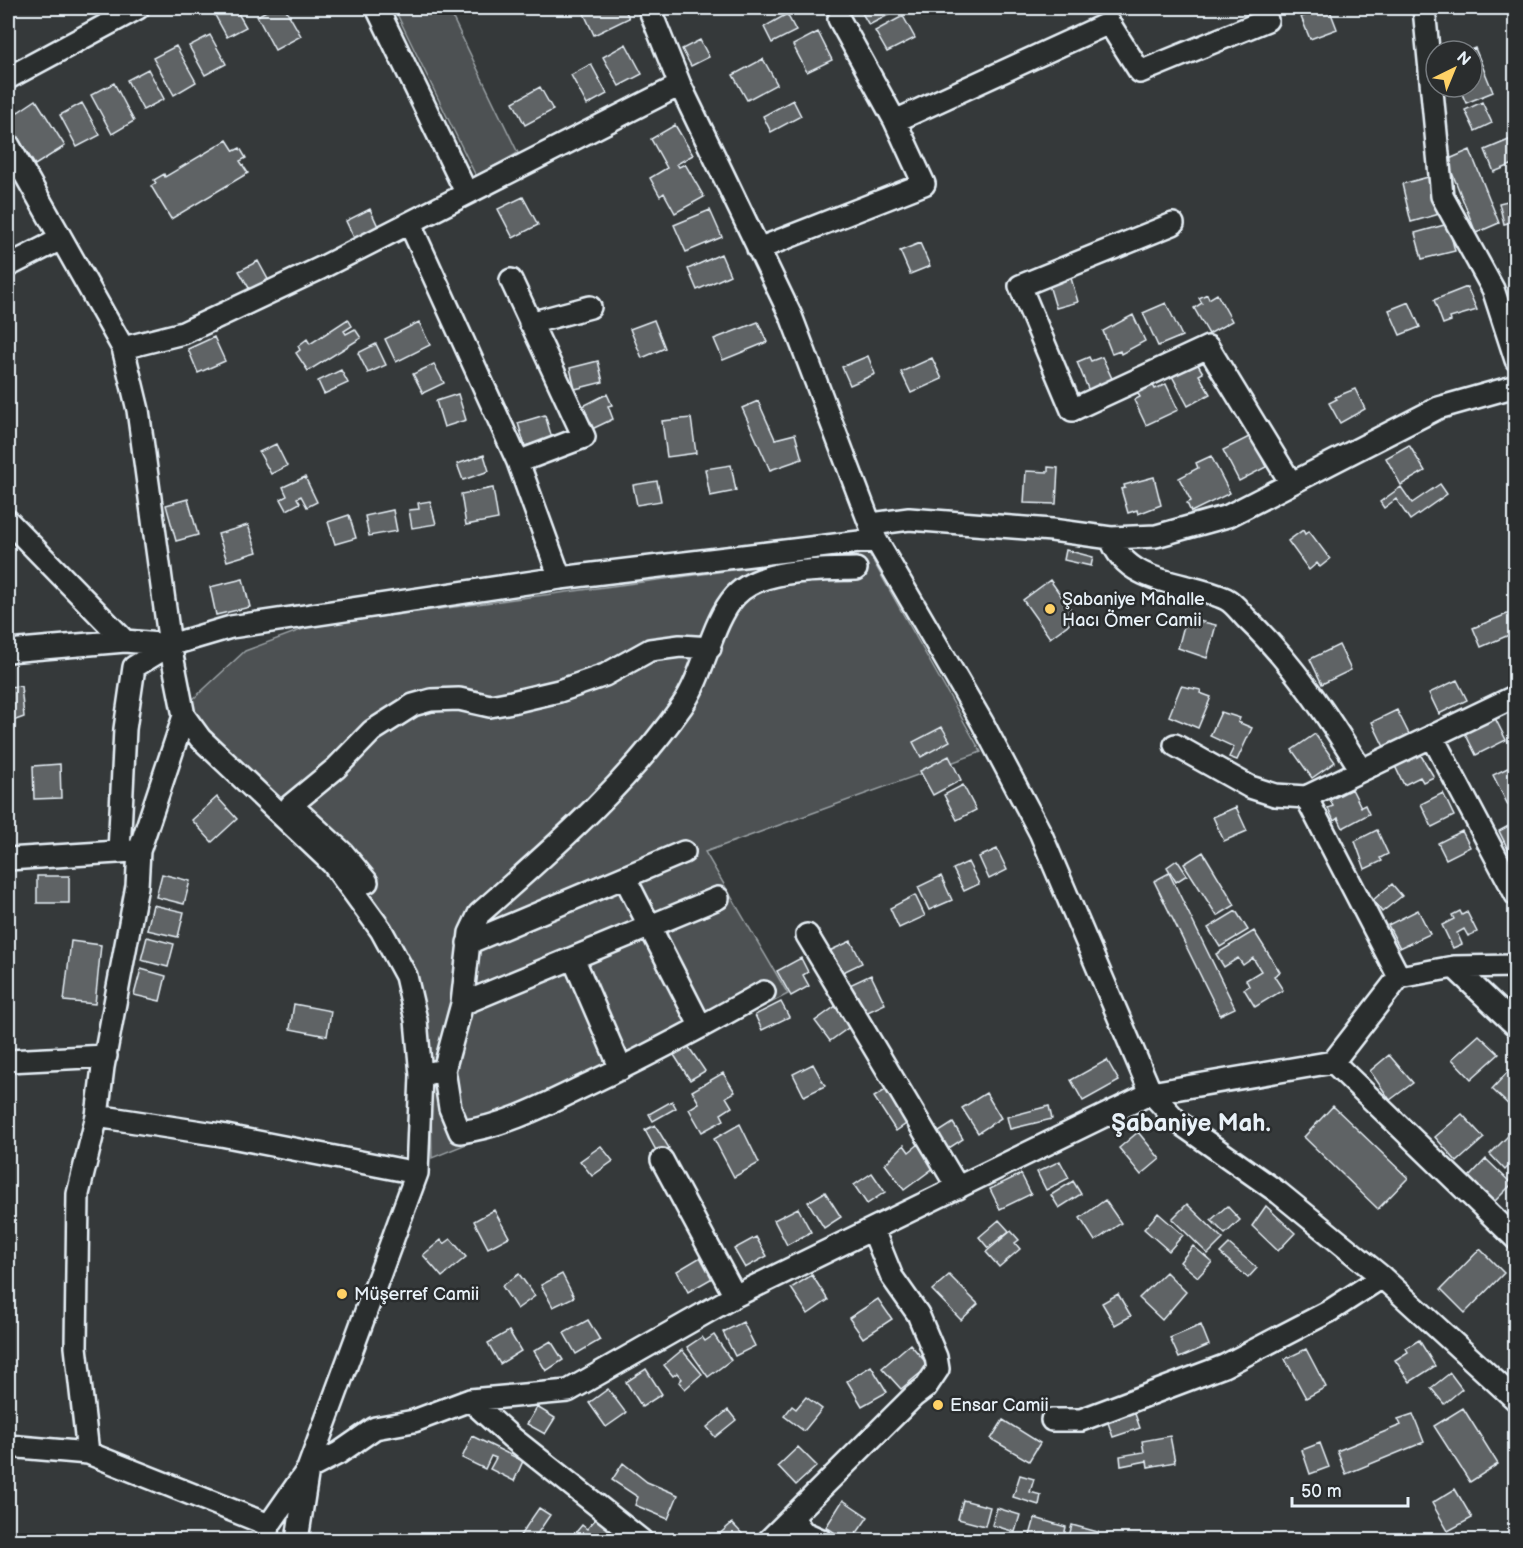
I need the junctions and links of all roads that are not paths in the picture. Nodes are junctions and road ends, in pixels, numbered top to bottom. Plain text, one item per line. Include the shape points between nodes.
1 (138, 8) edge
2 (377, 8) edge
3 (1424, 8) edge
4 (653, 10) edge
5 (839, 19) dead end
6 (1267, 20) dead end
7 (8, 78) edge
8 (680, 85) junction
9 (894, 121) junction
10 (8, 144) edge
11 (466, 192) junction
12 (410, 224) junction
13 (1173, 224) dead end
14 (61, 239) junction
15 (758, 249) junction
16 (8, 266) edge
17 (511, 280) dead end
18 (590, 307) dead end
19 (530, 323) junction
20 (123, 348) junction
21 (1515, 360) edge
22 (1515, 386) edge
23 (518, 462) junction
24 (1291, 483) junction
25 (8, 521) edge
26 (874, 532) junction
27 (1111, 538) junction
28 (856, 569) dead end
29 (560, 578) junction
30 (125, 641) junction
31 (170, 645) junction
32 (710, 648) junction
33 (8, 651) edge
34 (1515, 696) edge
35 (184, 716) junction
36 (1432, 736) junction
37 (222, 742) dead end
38 (1175, 745) dead end
39 (1362, 770) junction
40 (1306, 797) junction
41 (291, 805) junction
42 (129, 851) junction
43 (684, 852) dead end
44 (8, 859) edge
45 (625, 878) junction
46 (367, 882) dead end
47 (1515, 895) edge
48 (718, 898) dead end
49 (650, 927) junction
50 (807, 934) dead end
51 (468, 943) junction
52 (574, 960) junction
53 (1515, 966) edge
54 (1454, 967) junction
55 (1399, 977) junction
56 (764, 992) dead end
57 (462, 1004) junction
58 (1515, 1026) edge
59 (701, 1027) junction
60 (106, 1056) junction
61 (8, 1061) edge
62 (1333, 1062) junction
63 (621, 1069) junction
64 (444, 1070) junction
65 (421, 1075) junction
66 (1151, 1093) junction
67 (97, 1116) junction
68 (662, 1160) dead end
69 (417, 1173) junction
70 (958, 1188) junction
71 (873, 1230) junction
72 (1515, 1239) edge
73 (1382, 1277) junction
74 (735, 1296) junction
75 (470, 1400) junction
76 (1515, 1400) edge
77 (1052, 1420) dead end
78 (8, 1446) edge
79 (88, 1453) junction
80 (308, 1469) junction
81 (793, 1518) junction
82 (268, 1533) edge
83 (297, 1540) edge
84 (641, 1540) edge
85 (768, 1540) edge
86 (821, 1540) edge

1 - 7 street
2 - 11 street
3 - 21 street via 1442,196 1493,289
4 - 8 street
5 - 9 street
6 - 9 street via 1140,72 1109,23
8 - 11 street
8 - 15 street
9 - 15 street via 924,184
10 - 14 street
11 - 12 street
12 - 20 street via 183,333
12 - 23 street
13 - 24 street via 1020,286 1072,410 1208,347
14 - 16 street
14 - 20 street
15 - 26 street via 791,316
17 - 19 street
18 - 19 street
19 - 23 street via 584,437
20 - 31 street via 138,410
22 - 24 street via 1438,408
23 - 29 street
24 - 27 street via 1228,516 1156,536
25 - 30 street
26 - 27 street via 909,519
26 - 29 street
26 - 66 street via 1040,832
27 - 39 street via 1127,564 1157,579 1228,600 1261,632 1329,717
28 - 32 street via 764,577 735,596
29 - 31 street via 231,627
30 - 31 street
30 - 33 street
31 - 35 street
31 - 42 street via 134,667 125,729
32 - 41 street via 650,650 605,675 512,702 490,706 459,699 413,705 372,731 336,768
32 - 51 street via 683,704 645,755 603,802 479,914
34 - 36 street
35 - 42 street
35 - 65 street via 200,738 333,864 381,930 406,976 416,1020
36 - 39 street
36 - 47 street
37 - 41 street
38 - 40 street via 1250,788
39 - 40 street
40 - 55 street
41 - 46 street via 343,853
42 - 44 street
42 - 60 street via 137,886
43 - 45 street
45 - 49 street
45 - 51 street
48 - 49 street
49 - 52 street
49 - 59 street
50 - 70 street
51 - 57 street
52 - 57 street
52 - 63 street
53 - 54 street
54 - 55 street
54 - 58 street
55 - 62 street
56 - 59 street
57 - 64 street
59 - 63 street
60 - 61 street
60 - 67 street
62 - 66 street
62 - 72 street
63 - 64 street via 533,1111 485,1129 460,1132 450,1108
64 - 65 street
65 - 69 street
66 - 70 street
66 - 73 street via 1178,1122 1279,1193
67 - 69 street via 221,1135
67 - 79 street via 78,1194 76,1347
68 - 74 street
69 - 80 street
70 - 71 street
71 - 74 street
71 - 81 street via 892,1277 918,1314 938,1369 926,1388
73 - 76 street
73 - 77 street via 1328,1312 1224,1366 1081,1420
74 - 75 street via 568,1391
75 - 80 street via 414,1421 375,1428
75 - 84 street
78 - 79 street
79 - 82 street
80 - 82 street
80 - 83 street
81 - 85 street
81 - 86 street via 803,1532

